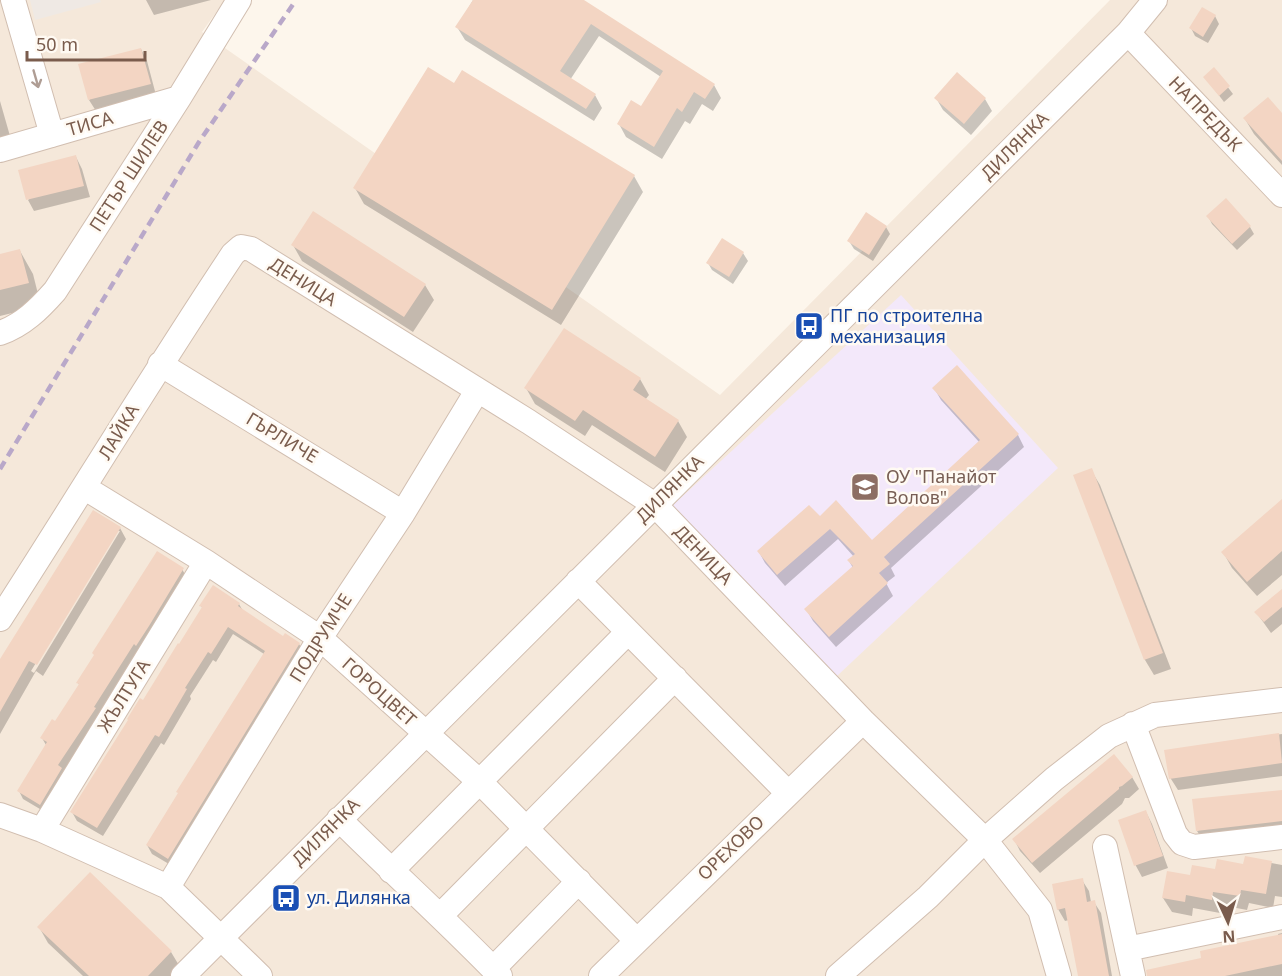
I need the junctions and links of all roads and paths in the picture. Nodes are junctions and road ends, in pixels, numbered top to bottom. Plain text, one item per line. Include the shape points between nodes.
1 (239, 0) edge
2 (1155, 0) edge
3 (11, 17) edge
4 (1128, 33) junction
5 (179, 98) junction
6 (52, 135) junction
7 (0, 150) edge
8 (1282, 195) edge
9 (241, 247) joint
10 (0, 333) edge
11 (160, 364) junction
12 (477, 391) junction
13 (85, 488) junction
14 (654, 505) junction
15 (404, 513) junction
16 (206, 562) junction
17 (578, 581) junction
18 (0, 620) edge
19 (628, 632) junction
20 (320, 638) junction
21 (675, 678) junction
22 (1282, 700) edge
23 (863, 722) junction
24 (1132, 724) junction
25 (425, 734) junction
26 (480, 782) junction
27 (788, 793) junction
28 (0, 815) edge
29 (339, 819) junction
30 (42, 830) junction
31 (526, 830) junction
32 (1282, 837) edge
33 (985, 840) junction
34 (1105, 847) dead end
35 (391, 871) junction
36 (579, 881) junction
37 (168, 887) junction
38 (440, 915) junction
39 (1282, 917) edge
40 (220, 938) junction
41 (637, 941) junction
42 (1127, 950) junction
43 (497, 972) edge
44 (183, 976) edge
45 (260, 976) edge
46 (601, 976) edge
47 (838, 976) edge
48 (1059, 976) edge
49 (1133, 976) edge

1 - 5 street, ПЕТЪР ШИЛЕВ
2 - 4 street, ДИЛЯНКА
3 -> 6 street
4 - 8 street, НАПРЕДЪК
4 - 14 street, ДИЛЯНКА
5 - 6 street, ТИСА
5 - 10 street, ПЕТЪР ШИЛЕВ via 55,291 36,312
6 - 7 street, ТИСА
9 - 11 street, ЛАЙКА via 232,254
9 - 12 street, ДЕНИЦА via 251,249
11 - 13 street, ЛАЙКА
11 - 15 street, ГЪРЛИЧЕ
12 - 14 street, ДЕНИЦА
12 - 15 street, ПОДРУМЧЕ
13 - 16 street, ГОРОЦВЕТ
13 - 18 street, ЛАЙКА
14 - 17 street, ДИЛЯНКА
14 - 23 street, ДЕНИЦА
15 - 20 street, ПОДРУМЧЕ
16 - 20 street, ГОРОЦВЕТ
16 - 30 street, ЖЪЛТУГА
17 - 19 street
17 - 25 street, ДИЛЯНКА
19 - 21 street
19 - 26 street
20 - 25 street, ГОРОЦВЕТ
20 - 37 street, ПОДРУМЧЕ
21 - 27 street
21 - 31 street
22 - 24 street via 1155,715
23 - 27 street, ОРЕХОВО
23 - 33 street, ДЕНИЦА
24 - 32 street via 1182,843 1194,847
24 - 33 street via 1109,736 1054,779
25 - 26 street, ГОРОЦВЕТ
25 - 29 street, ДИЛЯНКА
26 - 31 street, ГОРОЦВЕТ
26 - 35 street
27 - 41 street, ОРЕХОВО
28 - 30 street
29 - 35 street
29 - 40 street, ДИЛЯНКА
30 - 37 street
31 - 36 street, ГОРОЦВЕТ
31 - 38 street
33 - 47 street via 928,897
33 - 48 street, ДЕНИЦА via 1040,910
34 - 42 street
35 - 38 street
36 - 41 street, ГОРОЦВЕТ
36 - 43 street
37 - 40 street
38 - 43 street
39 - 42 street
40 - 44 street, ДИЛЯНКА
40 - 45 street
41 - 46 street, ОРЕХОВО
42 - 49 street

